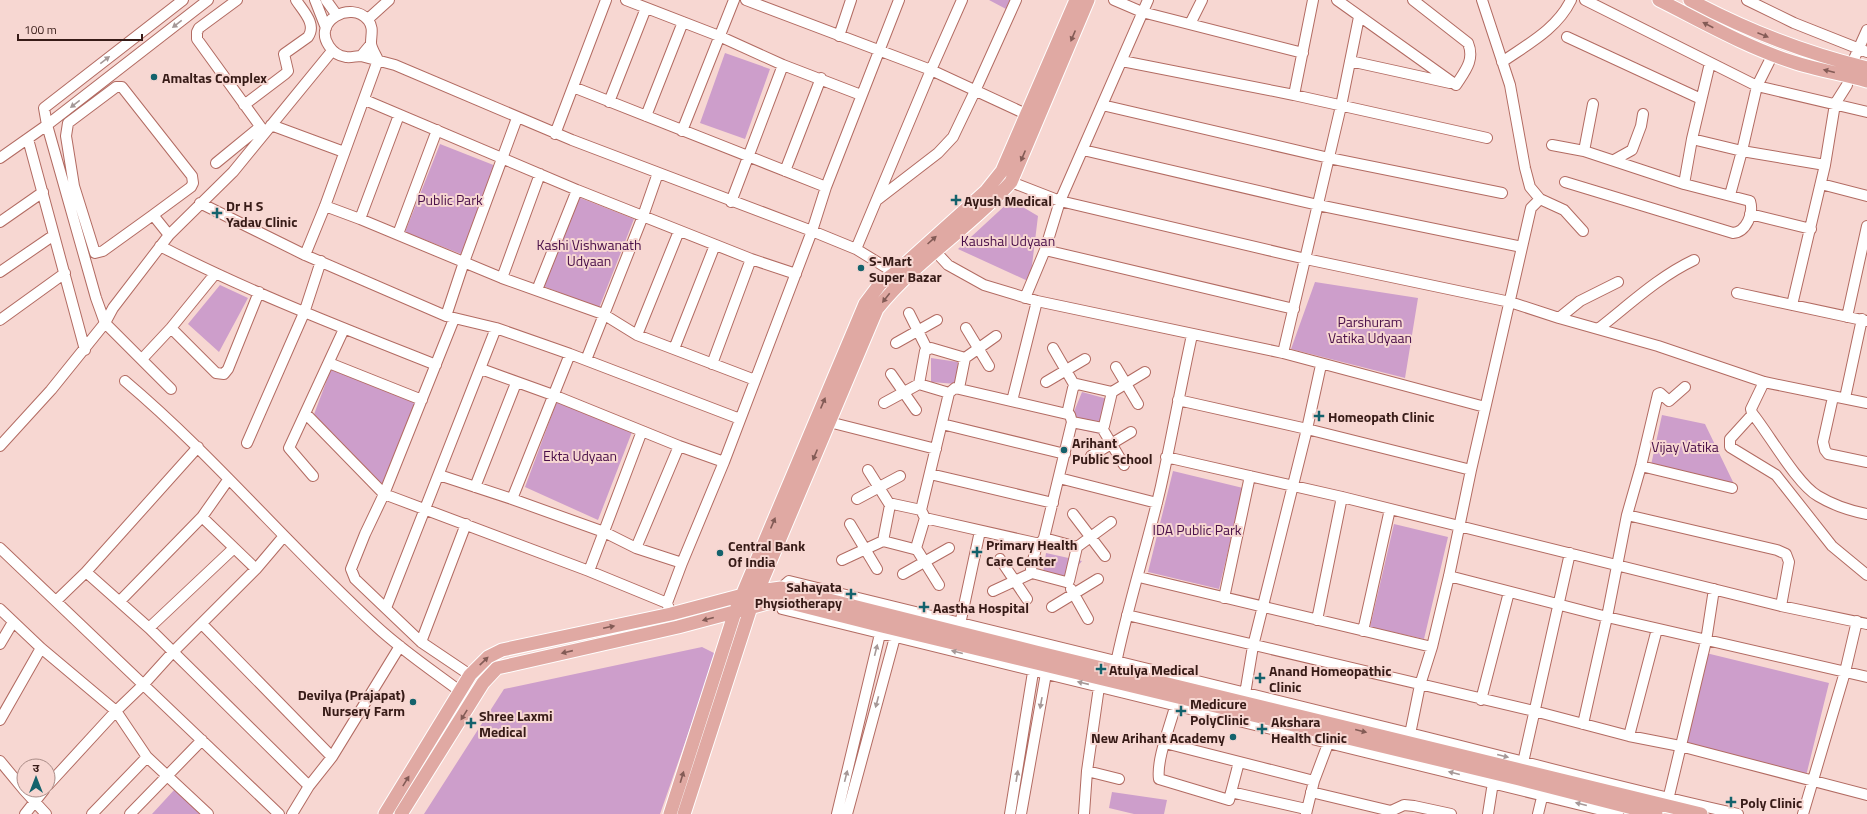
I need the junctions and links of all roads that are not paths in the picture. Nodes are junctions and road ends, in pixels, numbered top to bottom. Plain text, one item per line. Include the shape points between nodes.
1 (183, 0) edge
2 (208, 0) edge
3 (237, 0) edge
4 (296, 0) edge
5 (315, 0) edge
6 (326, 0) edge
7 (389, 0) edge
8 (606, 0) edge
9 (626, 0) edge
10 (734, 0) edge
11 (746, 0) edge
12 (851, 0) edge
13 (899, 0) edge
14 (962, 0) edge
15 (1016, 0) edge
16 (1076, 0) edge
17 (1088, 0) edge
18 (1114, 0) edge
19 (1148, 0) edge
20 (1202, 0) edge
21 (1313, 0) edge
22 (1336, 0) edge
23 (1413, 0) edge
24 (1482, 0) edge
25 (1571, 0) edge
26 (1585, 0) edge
27 (1659, 0) edge
28 (1690, 0) edge
29 (1747, 0) edge
30 (1759, 3) edge
31 (768, 4) edge
32 (646, 8) junction
33 (1142, 12) junction
34 (336, 14) junction
35 (1359, 17) junction
36 (368, 19) junction
37 (682, 22) junction
38 (1190, 24) junction
39 (326, 28) junction
40 (1867, 30) edge
41 (719, 36) junction
42 (839, 36) junction
43 (1567, 37) dead end
44 (371, 44) junction
45 (1862, 50) edge
46 (332, 51) junction
47 (879, 52) junction
48 (1303, 52) junction
49 (1773, 54) junction
50 (361, 56) junction
51 (378, 60) junction
52 (1122, 60) junction
53 (1350, 62) junction
54 (1502, 62) junction
55 (1710, 63) junction
56 (783, 65) junction
57 (930, 70) junction
58 (1859, 72) edge
59 (821, 78) junction
60 (1456, 85) junction
61 (1756, 86) junction
62 (573, 87) junction
63 (975, 91) junction
64 (861, 95) junction
65 (1294, 95) junction
66 (1701, 99) junction
67 (365, 100) junction
68 (609, 102) junction
69 (1593, 104) dead end
70 (1836, 104) junction
71 (244, 105) junction
72 (1102, 105) junction
73 (1341, 106) junction
74 (1867, 112) edge
75 (1643, 114) dead end
76 (399, 115) junction
77 (1028, 115) junction
78 (646, 116) junction
79 (517, 118) junction
80 (47, 125) junction
81 (265, 128) junction
82 (437, 130) junction
83 (682, 130) junction
84 (555, 134) junction
85 (1487, 138) dead end
86 (28, 139) junction
87 (1692, 140) junction
88 (1552, 145) dead end
89 (1083, 150) junction
90 (1584, 151) junction
91 (1742, 151) junction
92 (344, 152) junction
93 (748, 157) junction
94 (0, 158) edge
95 (1329, 158) junction
96 (503, 159) junction
97 (1614, 160) junction
98 (216, 164) dead end
99 (1825, 165) junction
100 (785, 171) junction
101 (658, 173) junction
102 (540, 174) junction
103 (1011, 182) junction
104 (1565, 182) dead end
105 (1684, 184) junction
106 (1821, 184) junction
107 (826, 187) junction
108 (577, 190) junction
109 (43, 192) junction
110 (1502, 193) dead end
111 (1730, 195) junction
112 (1867, 196) edge
113 (1540, 199) junction
114 (1060, 200) junction
115 (876, 201) junction
116 (732, 202) junction
117 (200, 203) junction
118 (1318, 205) junction
119 (325, 206) junction
120 (1750, 214) junction
121 (154, 215) junction
122 (643, 216) junction
123 (360, 219) junction
124 (0, 222) edge
125 (1867, 226) edge
126 (1811, 229) junction
127 (679, 231) junction
128 (812, 231) junction
129 (1583, 231) dead end
130 (398, 234) junction
131 (54, 235) junction
132 (169, 235) junction
133 (715, 245) junction
134 (160, 246) junction
135 (1522, 247) junction
136 (856, 249) junction
137 (1044, 250) junction
138 (935, 251) junction
139 (305, 255) junction
140 (751, 259) junction
141 (1306, 259) junction
142 (1694, 260) dead end
143 (321, 261) junction
144 (1863, 261) edge
145 (464, 262) junction
146 (0, 272) edge
147 (65, 273) junction
148 (895, 273) junction
149 (215, 274) junction
150 (796, 274) junction
151 (502, 278) junction
152 (1618, 282) dead end
153 (537, 290) junction
154 (259, 292) junction
155 (1737, 293) dead end
156 (1025, 298) junction
157 (1037, 301) junction
158 (1510, 302) junction
159 (1792, 305) junction
160 (1294, 309) junction
161 (304, 313) junction
162 (909, 313) dead end
163 (603, 314) junction
164 (450, 317) junction
165 (1847, 317) junction
166 (1559, 318) junction
167 (0, 320) edge
168 (937, 320) dead end
169 (1864, 320) edge
170 (105, 323) junction
171 (171, 328) junction
172 (496, 328) junction
173 (966, 328) dead end
174 (344, 329) junction
175 (1598, 329) junction
176 (918, 331) junction
177 (637, 335) junction
178 (1192, 335) junction
179 (996, 336) dead end
180 (896, 343) dead end
181 (1053, 348) dead end
182 (674, 349) junction
183 (928, 349) junction
184 (978, 349) junction
185 (85, 350) junction
186 (1283, 353) junction
187 (570, 354) junction
188 (965, 358) junction
189 (142, 359) junction
190 (1085, 359) dead end
191 (586, 360) junction
192 (329, 363) junction
193 (712, 364) junction
194 (436, 365) junction
195 (1321, 365) junction
196 (988, 366) dead end
197 (1116, 367) dead end
198 (481, 369) junction
199 (1066, 370) junction
200 (1145, 372) dead end
201 (890, 374) dead end
202 (755, 380) junction
203 (125, 381) dead end
204 (1046, 382) dead end
205 (1764, 382) junction
206 (516, 383) junction
207 (918, 384) junction
208 (1126, 384) junction
209 (1075, 386) junction
210 (1685, 387) dead end
211 (959, 388) junction
212 (171, 389) dead end
213 (904, 392) junction
214 (1112, 392) junction
215 (949, 393) junction
216 (553, 395) junction
217 (1833, 397) junction
218 (1845, 398) junction
219 (422, 400) junction
220 (1178, 400) junction
221 (1012, 401) junction
222 (884, 403) dead end
223 (1867, 403) edge
224 (1138, 404) dead end
225 (1485, 407) junction
226 (916, 410) dead end
227 (306, 414) junction
228 (1067, 414) junction
229 (1750, 417) dead end
230 (740, 419) junction
231 (829, 422) junction
232 (1072, 422) junction
233 (942, 424) junction
234 (1102, 428) junction
235 (1307, 429) junction
236 (0, 431) edge
237 (642, 431) junction
238 (1131, 432) dead end
239 (11, 434) junction
240 (247, 443) dead end
241 (1112, 444) junction
242 (0, 446) edge
243 (679, 446) junction
244 (198, 447) junction
245 (936, 449) junction
246 (1065, 454) junction
247 (1091, 456) dead end
248 (1166, 458) junction
249 (724, 462) junction
250 (1867, 462) edge
251 (1124, 465) dead end
252 (1641, 466) junction
253 (868, 470) dead end
254 (1471, 470) junction
255 (930, 474) junction
256 (439, 475) junction
257 (313, 476) dead end
258 (900, 476) dead end
259 (1250, 476) junction
260 (1059, 478) junction
261 (228, 480) junction
262 (475, 486) junction
263 (1293, 486) junction
264 (879, 487) junction
265 (1732, 488) dead end
266 (384, 494) junction
267 (1342, 497) junction
268 (512, 498) junction
269 (857, 500) dead end
270 (1053, 502) junction
271 (1157, 503) junction
272 (890, 505) junction
273 (425, 509) junction
274 (1390, 509) junction
275 (923, 514) junction
276 (1073, 514) dead end
277 (1867, 514) edge
278 (1627, 515) junction
279 (202, 517) junction
280 (1111, 522) dead end
281 (466, 524) junction
282 (850, 524) dead end
283 (1459, 526) junction
284 (980, 531) junction
285 (604, 532) junction
286 (284, 536) junction
287 (1090, 537) junction
288 (883, 541) junction
289 (1040, 541) junction
290 (1077, 547) junction
291 (234, 548) junction
292 (636, 548) junction
293 (916, 548) junction
294 (949, 548) dead end
295 (865, 549) junction
296 (1, 553) edge
297 (1570, 553) junction
298 (1105, 556) dead end
299 (1000, 559) dead end
300 (842, 560) dead end
301 (925, 562) junction
302 (682, 563) junction
303 (1616, 566) junction
304 (256, 569) junction
305 (877, 570) dead end
306 (589, 571) junction
307 (86, 572) junction
308 (1032, 573) junction
309 (903, 574) dead end
310 (1867, 575) edge
311 (1449, 576) junction
312 (1139, 577) junction
313 (1098, 579) dead end
314 (1015, 581) junction
315 (1068, 582) junction
316 (939, 585) dead end
317 (1714, 589) junction
318 (758, 591) junction
319 (993, 591) dead end
320 (1509, 592) junction
321 (780, 594) junction
322 (1074, 594) junction
323 (741, 596) junction
324 (1224, 598) junction
325 (1027, 599) dead end
326 (56, 601) junction
327 (120, 601) junction
328 (1263, 606) junction
329 (1559, 606) junction
330 (1781, 606) junction
331 (1052, 607) dead end
332 (386, 608) junction
333 (669, 608) junction
334 (751, 608) junction
335 (0, 609) edge
336 (735, 612) junction
337 (1127, 615) junction
338 (1607, 617) junction
339 (1088, 619) dead end
340 (1316, 620) junction
341 (1857, 621) junction
342 (13, 622) junction
343 (202, 624) junction
344 (1867, 624) edge
345 (149, 628) junction
346 (959, 628) junction
347 (1657, 629) junction
348 (1363, 631) junction
349 (880, 634) junction
350 (895, 637) junction
351 (1706, 641) junction
352 (421, 642) junction
353 (0, 644) edge
354 (400, 646) junction
355 (1253, 646) junction
356 (1432, 647) junction
357 (41, 648) junction
358 (172, 653) junction
359 (1034, 662) junction
360 (1048, 665) junction
361 (1115, 667) junction
362 (1845, 672) junction
363 (470, 675) junction
364 (1867, 677) edge
365 (1100, 682) junction
366 (144, 684) junction
367 (1420, 685) junction
368 (461, 692) junction
369 (1244, 698) junction
370 (1481, 700) junction
371 (1177, 702) junction
372 (116, 711) junction
373 (1534, 711) junction
374 (0, 720) edge
375 (1582, 724) junction
376 (1331, 734) junction
377 (1629, 736) junction
378 (1410, 738) junction
379 (202, 740) junction
380 (1165, 743) junction
381 (1680, 746) junction
382 (147, 757) junction
383 (332, 757) junction
384 (0, 761) edge
385 (1239, 762) junction
386 (1521, 770) junction
387 (1087, 771) junction
388 (167, 776) junction
389 (56, 777) edge
390 (1493, 778) junction
391 (1119, 779) dead end
392 (16, 780) edge
393 (1314, 781) junction
394 (1812, 781) junction
395 (1545, 785) junction
396 (309, 786) junction
397 (1231, 792) junction
398 (1311, 792) junction
399 (1867, 794) edge
400 (31, 798) edge
401 (37, 798) edge
402 (34, 801) junction
403 (1668, 802) junction
404 (1306, 812) edge
405 (25, 814) edge
406 (46, 814) edge
407 (92, 814) edge
408 (130, 814) edge
409 (208, 814) edge
410 (279, 814) edge
411 (292, 814) edge
412 (385, 814) edge
413 (401, 814) edge
414 (670, 814) edge
415 (684, 814) edge
416 (837, 814) edge
417 (847, 814) edge
418 (1010, 814) edge
419 (1021, 814) edge
420 (1084, 814) edge
421 (1451, 814) edge
422 (1488, 814) edge
423 (1538, 814) edge
424 (1618, 814) edge
425 (1653, 814) edge
426 (1701, 814) edge
427 (1738, 814) edge
428 (1803, 814) edge

80 -> 1 street via 44,111 46,107
2 -> 80 street
3 - 71 street via 199,28 196,35
4 - 71 street via 310,20 310,33 284,54 288,71 286,74
5 - 39 street
6 - 34 street
7 - 36 street
8 - 62 street
9 - 32 street
10 - 41 street
11 - 31 street
12 - 42 street
13 - 47 street
14 - 57 street
15 - 63 street
16 - 77 main road
17 -> 103 main road
18 - 33 street
19 - 33 street
20 - 38 street
21 - 48 street
22 - 35 street
23 - 60 street via 1468,43 1471,61
24 - 54 street
25 - 54 street via 1557,22 1545,33
26 - 55 street
49 -> 27 main road
28 -> 58 main road via 1730,21
29 - 30 street
30 - 45 street via 1794,23
31 - 42 street
32 - 37 street
32 - 68 street
33 - 38 street
33 - 52 street
34 - 36 street via 350,9
34 - 39 street via 327,23
35 - 53 street
35 - 60 street
36 - 44 street via 373,35
37 - 41 street
37 - 78 street
38 - 48 street
39 - 46 street via 326,42
40 - 45 street
41 - 56 street
41 - 83 street
42 - 47 street
43 - 66 street
44 - 50 street
44 - 51 street
45 - 58 street
46 - 50 street via 347,58
46 - 81 street
47 - 57 street
47 - 64 street
48 - 65 street
58 -> 49 main road via 1793,62
49 - 61 street
50 - 51 street
51 - 67 street
51 - 79 street
52 - 65 street
52 - 72 street
53 - 60 street
53 - 73 street
54 - 113 street via 1510,85 1524,168 1530,187
55 - 61 street
55 - 66 street
56 - 59 street
56 - 93 street
57 - 63 street
57 - 115 street
58 - 70 street
59 - 64 street
59 - 100 street
61 - 70 street
61 - 91 street
62 - 68 street
62 - 84 street
63 - 77 street
63 - 115 street via 953,137 938,153
64 - 107 street
65 - 73 street
66 - 87 street
67 - 76 street
67 - 92 street
68 - 78 street
69 - 90 street
70 - 74 street
70 - 99 street
71 - 81 street
72 - 89 street
72 - 95 street
73 - 85 street
73 - 95 street
75 - 97 street via 1632,150
76 - 82 street
76 - 123 street
148 -> 77 main road via 986,191 1002,171
78 - 83 street
79 - 84 street
79 - 96 street
80 - 86 street
80 - 170 street
81 - 92 street
81 - 98 street
81 - 117 street via 233,172
82 - 96 street
82 - 130 street
83 - 93 street
84 - 101 street
86 - 94 street
86 - 109 street
87 - 91 street
87 - 105 street
88 - 90 street
89 - 114 street
89 - 118 street
90 - 97 street
91 - 99 street
91 - 111 street
92 - 119 street
93 - 100 street
93 - 116 street
95 - 110 street
95 - 118 street
96 - 102 street
96 - 145 street
97 - 105 street
99 - 106 street
100 - 107 street
101 - 116 street
101 - 122 street
102 - 108 street
102 - 151 street
103 - 114 street
103 - 138 main road via 995,200
104 - 120 street via 1733,233 1739,233 1745,228
105 - 111 street
106 - 112 street
106 - 126 street
107 - 128 street
108 - 122 street
108 - 153 street
109 - 124 street
109 - 131 street
111 - 120 street via 1750,201
113 - 129 street via 1564,210
113 - 135 street via 1531,208
114 - 137 street
114 - 141 street
115 - 136 street
116 - 128 street
117 - 132 street
117 - 139 street
118 - 135 street
118 - 141 street
119 - 123 street
119 - 139 street
120 - 126 street
121 - 121 street via 103,252 95,253 74,186 66,129 68,123 116,87 122,87 192,176 191,187
121 - 132 street
122 - 127 street
122 - 163 street
123 - 130 street
125 - 144 street
126 - 159 street
127 - 133 street
127 - 177 street
128 - 136 street
128 - 150 street
130 - 145 street
131 - 146 street
131 - 147 street
132 - 134 street
133 - 140 street
133 - 182 street
134 - 149 street
134 - 170 street via 113,308
135 - 158 street
136 - 148 street
137 - 156 street
137 - 160 street
138 - 156 street via 948,265 964,276
138 -> 231 main road via 894,288 877,309
139 - 143 street
140 - 150 street
140 - 193 street
141 - 158 street
141 - 160 street
142 - 175 street via 1680,266 1647,289
143 - 161 street
143 - 164 street
144 - 165 street
145 - 151 street
145 - 164 street
147 - 167 street
147 - 185 street
323 -> 148 main road via 865,304 880,284
149 - 154 street
149 - 171 street
150 - 202 street
151 - 153 street
152 - 166 street via 1580,301
153 - 163 street
154 - 161 street
154 - 171 street via 224,374 216,373
155 - 159 street
156 - 157 street
157 - 178 street
157 - 221 street
158 - 166 street
158 - 225 street
159 - 165 street
160 - 186 street
161 - 174 street
161 - 240 street
162 - 176 street
163 - 177 street
163 - 191 street
164 - 172 street
164 - 194 street
165 - 169 street
166 - 175 street
168 - 176 street
169 - 218 street
170 - 185 street
170 - 189 street
171 - 189 street
172 - 187 street
172 - 198 street
173 - 184 street
174 - 192 street
174 - 194 street
175 - 205 street via 1658,346
176 - 180 street
176 - 183 street
177 - 182 street
178 - 186 street
178 - 220 street
179 - 184 street
181 - 199 street
182 - 193 street
183 - 188 street
183 - 207 street via 925,351
184 - 188 street
184 - 196 street
185 - 239 street
186 - 195 street
187 - 191 street
187 - 216 street
188 - 211 street
189 - 212 street
190 - 199 street
191 - 230 street
192 - 219 street
192 - 227 street
193 - 202 street
194 - 219 street
195 - 225 street
195 - 235 street
197 - 208 street
198 - 206 street
198 - 256 street
199 - 204 street
199 - 209 street
200 - 208 street
201 - 213 street
202 - 230 street
203 - 244 street
205 - 217 street
205 - 277 street via 1751,409 1752,413 1803,484 1817,496
206 - 216 street
206 - 262 street
207 - 213 street
207 - 215 street
208 - 214 street
208 - 224 street
209 - 214 street via 1081,384
209 - 228 street
210 - 252 street via 1669,401 1658,394
211 - 215 street
211 - 221 street
213 - 222 street
213 - 226 street
214 - 234 street
215 - 233 street
216 - 237 street
216 - 268 street
217 - 218 street
217 - 250 street via 1823,442 1824,450 1828,454
218 - 223 street
219 - 266 street
220 - 235 street
220 - 248 street
221 - 228 street
225 - 254 street
227 - 257 street via 289,448
227 - 266 street
228 - 232 street via 1070,415
229 - 310 street via 1730,439 1730,447 1776,475 1832,546
230 - 249 street
231 - 245 street
231 -> 318 main road
232 - 234 street
232 - 246 street
233 - 245 street
233 - 246 street
234 - 241 street
235 - 254 street
235 - 263 street
236 - 239 street
237 - 243 street
237 - 285 street
238 - 241 street
239 - 242 street
241 - 247 street
241 - 251 street
243 - 249 street
243 - 292 street
244 - 261 street
244 - 307 street
245 - 255 street
246 - 260 street
248 - 259 street
248 - 271 street
249 - 302 street
252 - 265 street
252 - 278 street
253 - 264 street
254 - 283 street
255 - 270 street
255 - 275 street
256 - 262 street
256 - 273 street
258 - 264 street
259 - 263 street
259 - 324 street
260 - 270 street
260 - 271 street
261 - 279 street
261 - 286 street
262 - 268 street
263 - 267 street
263 - 328 street
264 - 269 street
264 - 272 street
266 - 273 street
266 - 332 street via 351,568 355,579
267 - 274 street
267 - 340 street
268 - 285 street
270 - 289 street
271 - 312 street
272 - 275 street
272 - 288 street
273 - 281 street
273 - 332 street
274 - 283 street
274 - 348 street
275 - 284 street
275 - 293 street
276 - 287 street
278 - 303 street
278 - 330 street via 1786,554 1789,562
279 - 291 street
279 - 327 street
280 - 287 street
281 - 306 street
281 - 352 street
282 - 295 street
283 - 297 street
283 - 311 street
284 - 289 street
284 - 346 street
285 - 292 street
285 - 306 street
286 - 304 street
286 - 354 street via 340,593
287 - 290 street
287 - 298 street
288 - 293 street
288 - 295 street
289 - 290 street
289 - 308 street
290 - 315 street
291 - 304 street
291 - 345 street
292 - 302 street
293 - 301 street
294 - 301 street
295 - 300 street
295 - 305 street
296 - 326 street
297 - 303 street
297 - 329 street
299 - 314 street
301 - 309 street
301 - 316 street
302 - 333 street
303 - 317 street
303 - 338 street
304 - 343 street
306 - 333 street
307 - 326 street
307 - 327 street
308 - 314 street
308 - 315 street
311 - 320 street
311 - 356 street
312 - 324 street
312 - 337 street
313 - 322 street
314 - 319 street
314 - 325 street
315 - 322 street
317 - 330 street
317 - 351 street
318 - 321 main road
318 - 323 main road
318 - 334 main road
320 - 329 street
320 - 370 street
321 - 334 main road
321 - 346 main road
321 - 349 street via 782,609
321 - 359 main road via 882,626
322 - 331 street
322 - 339 street
323 - 333 main road
323 - 336 main road
324 - 328 street
326 - 366 street
327 - 345 street
328 - 340 street
328 - 355 street
329 - 338 street
329 - 373 street
330 - 341 street
332 - 352 street
363 -> 333 main road via 488,657 502,650
334 - 336 main road
334 - 415 main road
335 - 342 street
336 -> 413 main road via 497,668 483,683
414 -> 336 main road
337 - 355 street
337 - 361 street
338 - 347 street
338 - 375 street
340 - 348 street
341 - 344 street
341 - 362 street
342 - 353 street
342 - 357 street
343 - 358 street
343 - 383 street
345 - 358 street
346 - 359 main road
346 - 361 street
347 - 351 street
347 - 377 street
348 - 356 street
349 - 350 street
416 -> 349 street
359 -> 350 street
350 -> 417 street
351 - 362 street
351 - 381 street
352 - 363 street
354 - 368 street
354 - 383 street
355 - 367 street
355 - 369 street
356 - 367 street
357 - 372 street
357 - 374 street
358 - 366 street
358 - 396 street
359 - 360 main road
418 -> 359 street
360 - 361 main road
365 -> 360 main road
360 -> 419 street
361 - 369 main road
362 - 364 street
362 - 394 street
363 - 368 main road
365 - 371 main road
365 - 387 street
366 - 372 street
366 - 379 street
367 - 370 street
367 - 378 street
412 -> 368 main road
369 - 376 main road
369 - 378 street
370 - 373 street
371 - 376 main road
371 - 380 street
372 - 382 street
372 - 389 street
373 - 375 street
373 - 386 street
375 - 377 street
376 -> 378 main road
390 -> 376 main road
376 - 393 street
377 - 381 street
378 -> 386 main road
379 - 388 street
379 - 410 street
380 - 385 street
380 - 397 street via 1159,779 1229,800
381 - 394 street
381 - 403 street
382 - 388 street
382 - 407 street
383 - 396 street
384 - 392 street
385 - 393 street
385 - 397 street
386 - 390 main road
386 - 395 main road
386 - 403 street
387 - 391 street
387 - 420 street
388 - 408 street
388 - 409 street
390 - 395 street
390 - 422 street
393 - 398 street
394 - 399 street
394 - 428 street
395 - 403 main road
395 - 423 street
424 -> 395 street
395 - 425 main road
396 - 411 street
397 - 404 street
398 - 404 street
398 - 421 street via 1391,811 1409,805
400 - 402 street
401 - 402 street
402 - 405 street
402 - 406 street
403 - 426 main road
403 - 427 street

